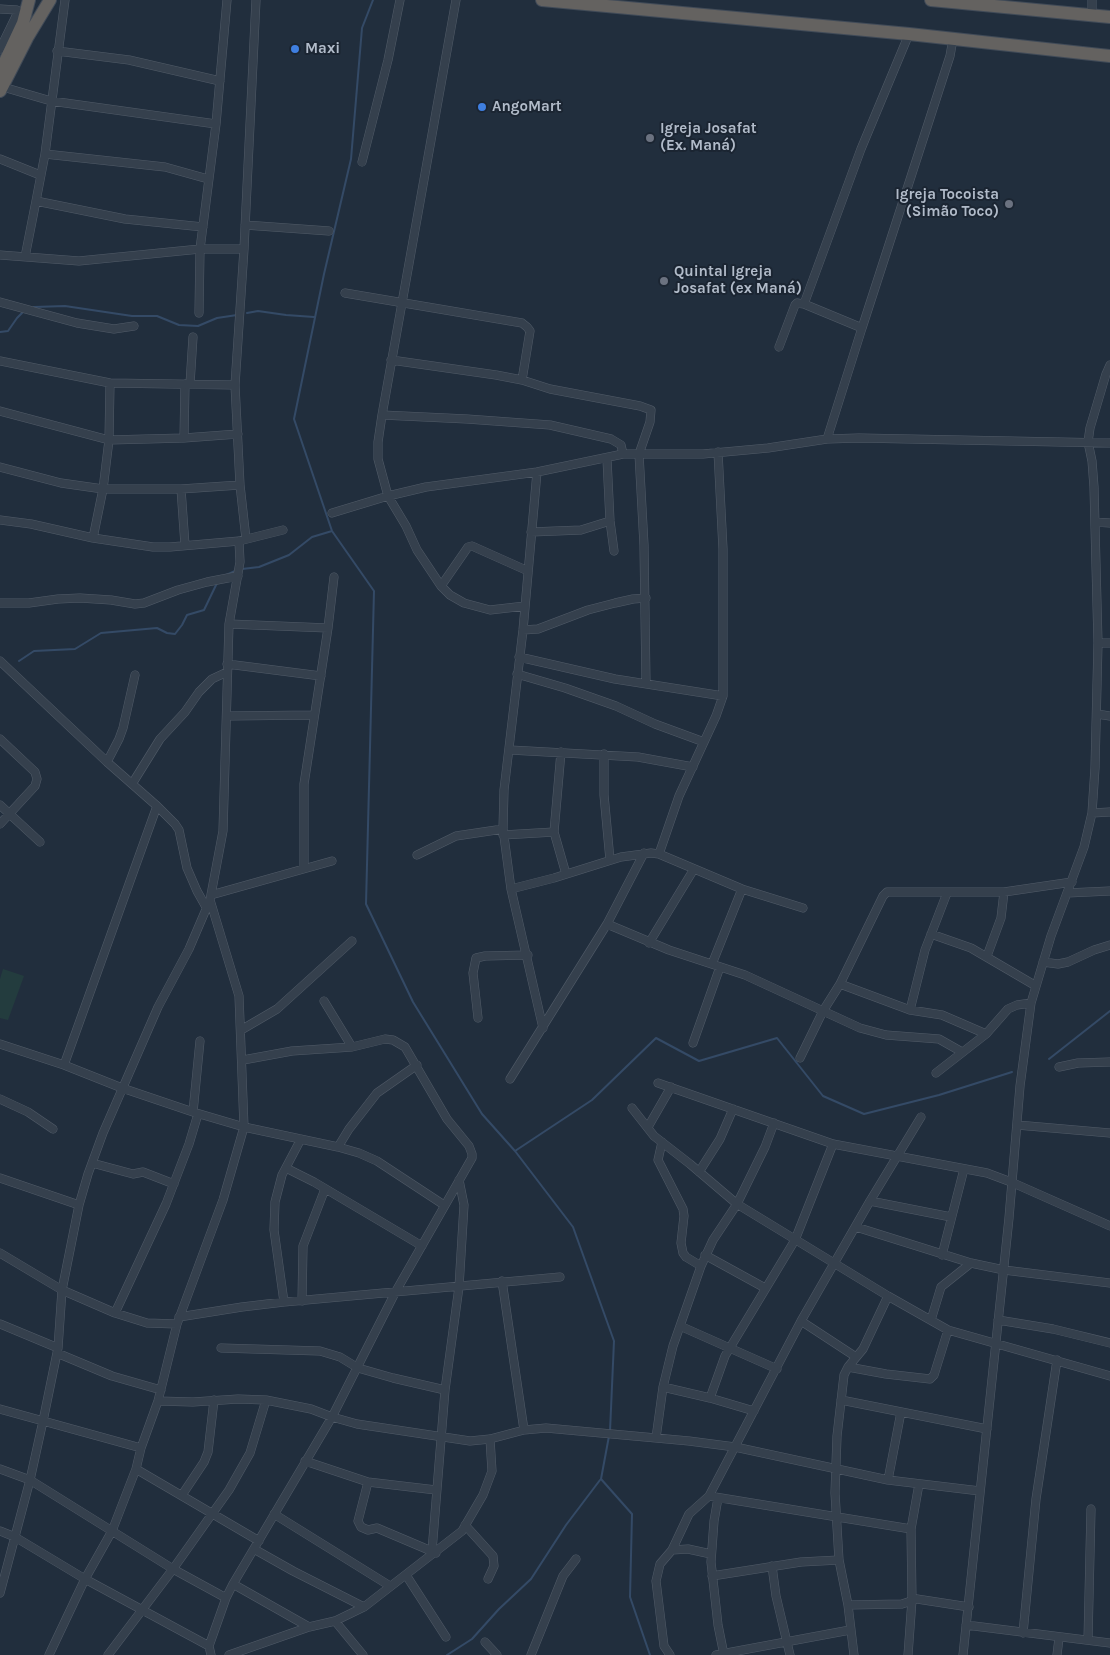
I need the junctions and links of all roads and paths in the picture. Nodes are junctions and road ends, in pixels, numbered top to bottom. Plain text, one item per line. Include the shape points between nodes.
1 (29, 0) edge
2 (50, 0) edge
3 (65, 0) edge
4 (227, 0) edge
5 (256, 0) edge
6 (400, 0) edge
7 (456, 0) edge
8 (542, 0) edge
9 (931, 0) edge
10 (1092, 0) edge
11 (946, 1) edge
12 (1012, 4) edge
13 (0, 9) edge
14 (1092, 15) junction
15 (1110, 18) edge
16 (909, 34) junction
17 (954, 39) junction
18 (0, 49) edge
19 (57, 51) junction
20 (1110, 56) edge
21 (0, 72) edge
22 (220, 81) junction
23 (1, 89) edge
24 (50, 101) junction
25 (216, 124) junction
26 (45, 154) junction
27 (0, 159) edge
28 (362, 162) dead end
29 (40, 175) junction
30 (208, 179) junction
31 (36, 200) junction
32 (245, 225) junction
33 (202, 227) junction
34 (329, 231) dead end
35 (200, 248) junction
36 (244, 249) junction
37 (0, 256) edge
38 (25, 257) junction
39 (345, 293) dead end
40 (0, 302) edge
41 (402, 302) junction
42 (804, 304) junction
43 (199, 313) dead end
44 (134, 326) dead end
45 (862, 328) junction
46 (193, 337) dead end
47 (779, 347) dead end
48 (391, 360) junction
49 (0, 361) edge
50 (1110, 365) edge
51 (522, 380) junction
52 (110, 383) junction
53 (188, 384) junction
54 (235, 385) junction
55 (0, 411) edge
56 (382, 415) junction
57 (238, 434) junction
58 (184, 438) junction
59 (827, 439) junction
60 (109, 440) junction
61 (1088, 442) junction
62 (1110, 443) edge
63 (718, 452) junction
64 (623, 454) junction
65 (639, 454) junction
66 (607, 459) junction
67 (0, 467) edge
68 (537, 472) junction
69 (240, 485) junction
70 (103, 489) junction
71 (181, 489) junction
72 (388, 496) junction
73 (332, 513) dead end
74 (0, 520) edge
75 (610, 522) junction
76 (1095, 522) junction
77 (1110, 523) edge
78 (283, 530) dead end
79 (531, 532) junction
80 (93, 538) junction
81 (242, 540) junction
82 (185, 545) junction
83 (614, 551) dead end
84 (528, 571) junction
85 (238, 576) junction
86 (334, 577) dead end
87 (441, 586) junction
88 (646, 598) junction
89 (0, 603) edge
90 (525, 606) junction
91 (229, 624) junction
92 (328, 628) junction
93 (522, 630) junction
94 (1098, 643) junction
95 (1110, 643) edge
96 (519, 657) junction
97 (0, 661) edge
98 (227, 668) junction
99 (135, 674) dead end
100 (517, 674) junction
101 (321, 676) junction
102 (646, 683) junction
103 (723, 696) junction
104 (1097, 714) junction
105 (314, 715) junction
106 (228, 716) junction
107 (1110, 716) edge
108 (0, 739) edge
109 (704, 742) junction
110 (510, 750) junction
111 (561, 752) junction
112 (604, 754) junction
113 (107, 762) junction
114 (693, 767) junction
115 (132, 784) junction
116 (0, 805) edge
117 (157, 806) junction
118 (1110, 812) edge
119 (1092, 813) junction
120 (10, 814) junction
121 (0, 824) edge
122 (503, 832) junction
123 (554, 832) junction
124 (40, 842) dead end
125 (644, 853) junction
126 (659, 854) junction
127 (417, 855) dead end
128 (610, 860) junction
129 (332, 861) dead end
130 (304, 868) junction
131 (694, 869) junction
132 (566, 874) junction
133 (1072, 882) junction
134 (511, 889) junction
135 (742, 889) junction
136 (1110, 891) edge
137 (1004, 892) junction
138 (947, 893) junction
139 (1067, 894) junction
140 (209, 901) junction
141 (803, 908) dead end
142 (607, 924) junction
143 (932, 934) junction
144 (352, 941) dead end
145 (650, 942) junction
146 (1110, 945) edge
147 (528, 955) junction
148 (987, 956) junction
149 (1042, 962) junction
150 (716, 965) junction
151 (840, 984) junction
152 (1036, 986) junction
153 (324, 1001) dead end
154 (1032, 1003) junction
155 (910, 1010) junction
156 (822, 1011) junction
157 (478, 1018) dead end
158 (543, 1028) junction
159 (241, 1030) junction
160 (986, 1034) junction
161 (200, 1041) dead end
162 (693, 1043) dead end
163 (0, 1044) edge
164 (352, 1047) junction
165 (962, 1052) junction
166 (800, 1058) dead end
167 (243, 1060) junction
168 (1110, 1062) edge
169 (64, 1065) junction
170 (417, 1066) junction
171 (1059, 1067) dead end
172 (936, 1073) dead end
173 (510, 1079) dead end
174 (658, 1083) dead end
175 (671, 1087) junction
176 (122, 1088) junction
177 (0, 1099) edge
178 (632, 1108) dead end
179 (734, 1109) junction
180 (196, 1113) junction
181 (921, 1117) dead end
182 (774, 1123) junction
183 (1017, 1125) junction
184 (53, 1128) dead end
185 (244, 1128) junction
186 (648, 1128) junction
187 (1110, 1133) edge
188 (301, 1139) junction
189 (662, 1142) junction
190 (833, 1144) junction
191 (338, 1147) junction
192 (896, 1157) junction
193 (92, 1163) junction
194 (286, 1168) junction
195 (964, 1169) junction
196 (699, 1172) junction
197 (0, 1178) edge
198 (459, 1180) junction
199 (1011, 1182) junction
200 (174, 1184) junction
201 (325, 1189) junction
202 (870, 1201) junction
203 (737, 1204) junction
204 (79, 1205) junction
205 (444, 1205) junction
206 (951, 1217) junction
207 (1110, 1226) edge
208 (856, 1227) junction
209 (795, 1240) junction
210 (422, 1246) junction
211 (0, 1253) edge
212 (705, 1255) junction
213 (942, 1255) junction
214 (835, 1263) junction
215 (971, 1263) junction
216 (701, 1266) junction
217 (1004, 1270) junction
218 (560, 1277) dead end
219 (502, 1282) junction
220 (1110, 1283) edge
221 (459, 1287) junction
222 (765, 1288) junction
223 (62, 1290) junction
224 (396, 1291) junction
225 (888, 1296) junction
226 (302, 1300) junction
227 (284, 1302) junction
228 (115, 1313) junction
229 (178, 1320) junction
230 (931, 1320) junction
231 (998, 1320) junction
232 (801, 1321) junction
233 (0, 1324) edge
234 (680, 1326) junction
235 (948, 1330) junction
236 (996, 1343) junction
237 (1110, 1343) edge
238 (221, 1348) dead end
239 (730, 1348) junction
240 (57, 1351) junction
241 (856, 1357) junction
242 (1057, 1360) junction
243 (848, 1367) junction
244 (358, 1368) junction
245 (777, 1369) junction
246 (1110, 1376) edge
247 (663, 1387) junction
248 (161, 1390) junction
249 (445, 1390) junction
250 (710, 1398) junction
251 (158, 1400) junction
252 (214, 1400) junction
253 (266, 1400) junction
254 (841, 1400) junction
255 (0, 1409) edge
256 (754, 1411) junction
257 (901, 1412) junction
258 (332, 1417) junction
259 (43, 1421) junction
260 (524, 1430) junction
261 (987, 1430) junction
262 (440, 1437) junction
263 (656, 1438) junction
264 (490, 1439) junction
265 (735, 1447) junction
266 (141, 1448) junction
267 (304, 1462) junction
268 (0, 1469) edge
269 (136, 1469) junction
270 (835, 1470) junction
271 (30, 1480) junction
272 (888, 1480) junction
273 (368, 1482) junction
274 (919, 1484) junction
275 (436, 1490) junction
276 (980, 1491) junction
277 (182, 1495) junction
278 (709, 1496) junction
279 (718, 1498) junction
280 (1091, 1509) dead end
281 (212, 1512) junction
282 (274, 1514) junction
283 (836, 1517) junction
284 (465, 1525) junction
285 (911, 1529) junction
286 (0, 1531) edge
287 (112, 1531) junction
288 (15, 1537) junction
289 (259, 1541) junction
290 (254, 1548) junction
291 (672, 1550) junction
292 (434, 1552) junction
293 (711, 1554) junction
294 (576, 1559) dead end
295 (839, 1560) junction
296 (772, 1566) junction
297 (173, 1569) junction
298 (406, 1574) junction
299 (712, 1576) junction
300 (85, 1579) junction
301 (488, 1579) dead end
302 (233, 1584) junction
303 (390, 1586) junction
304 (0, 1593) edge
305 (226, 1598) junction
306 (912, 1600) junction
307 (848, 1605) junction
308 (364, 1607) junction
309 (968, 1607) junction
310 (141, 1610) junction
311 (335, 1621) junction
312 (966, 1625) junction
313 (309, 1627) junction
314 (850, 1630) junction
315 (1023, 1632) junction
316 (446, 1637) dead end
317 (1058, 1638) junction
318 (1088, 1640) junction
319 (485, 1642) dead end
320 (788, 1642) junction
321 (1110, 1643) edge
322 (209, 1646) junction
323 (721, 1654) edge
324 (49, 1655) edge
325 (108, 1655) edge
326 (210, 1655) edge
327 (229, 1655) edge
328 (363, 1655) edge
329 (497, 1655) edge
330 (531, 1655) edge
331 (670, 1655) edge
332 (790, 1655) edge
333 (854, 1655) edge
334 (908, 1655) edge
335 (963, 1655) edge
336 (1057, 1655) edge

1 - 21 highway via 23,23
2 - 23 highway
3 - 19 street
4 - 22 street
5 - 32 street
6 - 28 street
7 - 41 street
8 - 16 highway
9 - 11 highway
10 - 14 street
11 - 12 highway
12 - 14 highway
13 - 18 street via 18,12
14 - 15 highway
16 - 17 highway
16 - 42 street via 860,150
17 - 20 highway
17 - 45 street
19 - 22 street via 129,60
19 - 24 street
22 - 25 street
23 - 24 street
24 - 25 street
24 - 26 street
25 - 30 street
26 - 29 street
26 - 30 street via 165,167
27 - 29 street
29 - 31 street
30 - 33 street
31 - 33 street via 126,219
31 - 38 street
32 - 34 street
32 - 36 street
33 - 35 street
35 - 36 street
35 - 38 street via 79,261
35 - 43 street
36 - 54 street
37 - 38 street
39 - 41 street
40 - 44 street via 77,323 114,329
41 - 48 street
41 - 51 street via 522,323 530,331
42 - 45 street
42 - 47 street via 795,305
45 - 59 street
46 - 53 street
48 - 51 street
48 - 56 street
49 - 52 street
50 - 61 street
51 - 65 street via 651,410
52 - 53 street
52 - 60 street
53 - 54 street
53 - 58 street
54 - 57 street
55 - 60 street
56 - 64 street via 550,425 611,439 621,445
56 - 72 street via 378,459
57 - 58 street
57 - 69 street
58 - 60 street
59 - 61 street
59 - 63 street
60 - 70 street
61 - 62 street
61 - 76 street
63 - 65 street
63 - 103 street via 723,549
64 - 65 street
64 - 66 street
65 - 88 street
66 - 68 street
66 - 75 street
67 - 70 street via 74,486
68 - 72 street via 440,485
68 - 79 street
69 - 71 street
69 - 81 street
70 - 71 street
70 - 80 street
71 - 82 street
72 - 73 street
72 - 87 street via 423,561
74 - 80 street
75 - 79 street via 581,530
75 - 83 street
76 - 77 street
76 - 94 street
78 - 81 street
79 - 84 street
80 - 82 street via 153,547
81 - 82 street
81 - 85 street
84 - 87 street via 472,546 468,547
84 - 90 street
85 - 89 street via 207,582 144,603 80,598
85 - 91 street
86 - 92 street
87 - 90 street via 464,604 477,608 490,610
88 - 93 street via 633,598 588,610 538,629
88 - 102 street
90 - 93 street
91 - 92 street
91 - 98 street
92 - 101 street
93 - 96 street
94 - 95 street
94 - 104 street
96 - 100 street
96 - 102 street
97 - 113 street
98 - 101 street
98 - 106 street
98 - 115 street via 199,692 160,739
99 - 113 street via 124,728
100 - 109 street via 607,703
100 - 110 street
101 - 105 street
102 - 103 street
103 - 109 street
104 - 107 street
104 - 119 street
105 - 106 street
105 - 130 street via 303,801
106 - 140 street via 223,831
108 - 120 street via 35,772 37,779 35,786
109 - 114 street
110 - 111 street
110 - 122 street via 504,790
111 - 112 street
111 - 123 street
112 - 114 street
112 - 128 street
113 - 115 street
114 - 126 street
115 - 117 street
116 - 120 street
117 - 140 street via 179,830 187,868 197,891
117 - 169 street
118 - 119 street
119 - 133 street
120 - 121 street
120 - 124 street
122 - 123 street
122 - 127 street via 456,836
122 - 134 street
123 - 132 street
125 - 126 street
125 - 128 street
125 - 142 street
126 - 131 street
128 - 132 street
129 - 130 street
130 - 140 street
131 - 135 street
131 - 145 street
132 - 134 street
133 - 137 street
133 - 139 street
134 - 147 street
135 - 141 street
135 - 150 street
136 - 139 street
137 - 138 street
137 - 148 street via 999,925
138 - 143 street
138 - 151 street via 887,892
139 - 149 street
140 - 159 street via 238,992
140 - 176 street
142 - 145 street
142 - 158 street
143 - 148 street
143 - 155 street
144 - 159 street via 277,1008
145 - 150 street
146 - 149 street via 1068,962
147 - 157 street via 476,958 473,973
147 - 158 street
148 - 152 street
149 - 152 street
150 - 156 street
150 - 162 street
151 - 155 street
151 - 156 street
152 - 154 street
153 - 164 street
154 - 160 street via 1008,1009
154 - 183 street
155 - 160 street via 942,1015
156 - 165 street via 873,1032 938,1039
156 - 166 street
158 - 173 street
159 - 167 street
160 - 165 street
161 - 180 street
163 - 169 street
164 - 167 street via 292,1051
164 - 170 street via 393,1040 405,1047
165 - 172 street
167 - 185 street
168 - 171 street
169 - 176 street
170 - 191 street via 377,1093
170 - 198 street via 447,1119 471,1150 472,1158
174 - 175 street
175 - 179 street
175 - 186 street
176 - 180 street
176 - 193 street
177 - 184 street
178 - 186 street
179 - 182 street
179 - 196 street
180 - 185 street
180 - 200 street
181 - 192 street
182 - 190 street
182 - 203 street
183 - 187 street
183 - 199 street
185 - 188 street
185 - 229 street via 223,1200
186 - 189 street
188 - 191 street
188 - 194 street
189 - 196 street
189 - 216 street via 658,1160 683,1209 683,1253
190 - 192 street
190 - 209 street
191 - 205 street via 377,1161
192 - 195 street
192 - 202 street
193 - 200 street via 133,1174 143,1172
193 - 204 street
194 - 201 street
194 - 227 street via 276,1192 274,1221
195 - 199 street
195 - 206 street
196 - 203 street
197 - 204 street
198 - 205 street
198 - 221 street via 464,1204
199 - 207 street
199 - 217 street
200 - 228 street
201 - 210 street
201 - 226 street via 304,1246
202 - 206 street
202 - 208 street
203 - 209 street
203 - 212 street
204 - 223 street
205 - 210 street
206 - 213 street
208 - 213 street
208 - 214 street
209 - 214 street
209 - 222 street
210 - 224 street
211 - 223 street
212 - 216 street
212 - 222 street
213 - 215 street
214 - 225 street
214 - 232 street
215 - 217 street
215 - 230 street via 941,1287
216 - 234 street
217 - 220 street
217 - 231 street
218 - 219 street
219 - 221 street
219 - 260 street
221 - 224 street
221 - 249 street
222 - 239 street
223 - 228 street
223 - 240 street
224 - 226 street
224 - 244 street
225 - 230 street
225 - 241 street
226 - 227 street
227 - 229 street
228 - 229 street via 147,1323
229 - 248 street
230 - 235 street
231 - 236 street
231 - 237 street
232 - 241 street
232 - 245 street
233 - 240 street
234 - 239 street
234 - 247 street
235 - 236 street
235 - 243 street via 930,1379
236 - 242 street
236 - 261 street
238 - 244 street via 320,1351 340,1357
239 - 245 street
239 - 250 street
240 - 248 street via 112,1376
240 - 259 street
241 - 243 street
242 - 246 street
242 - 315 street via 1036,1499
243 - 254 street via 842,1383
244 - 249 street
244 - 258 street
245 - 256 street
247 - 250 street
247 - 263 street
248 - 251 street
249 - 262 street
250 - 256 street
251 - 252 street
251 - 266 street
252 - 253 street
252 - 277 street via 208,1452
253 - 258 street via 311,1409
253 - 281 street via 250,1453
254 - 257 street
254 - 270 street
255 - 259 street
256 - 265 street
257 - 261 street
257 - 272 street
258 - 262 street
258 - 267 street
259 - 266 street
259 - 271 street
260 - 263 street via 546,1428
260 - 264 street
261 - 276 street
262 - 264 street via 470,1441
262 - 275 street
263 - 265 street
264 - 284 street via 492,1471 483,1495
265 - 270 street
265 - 278 street
266 - 269 street
267 - 273 street
267 - 282 street
268 - 271 street
269 - 277 street
269 - 287 street
270 - 272 street
270 - 283 street
271 - 287 street
271 - 288 street
272 - 274 street
273 - 275 street
273 - 292 street via 358,1521 361,1527 368,1530 376,1528
274 - 276 street
274 - 285 street
275 - 292 street
276 - 309 street
277 - 281 street
278 - 279 street
278 - 291 street via 689,1514
279 - 283 street
279 - 293 street
280 - 318 street
281 - 289 street
281 - 297 street
282 - 289 street
282 - 303 street
283 - 285 street
283 - 295 street
284 - 292 street via 462,1531
284 - 301 street via 493,1556 494,1566
285 - 306 street
286 - 288 street
287 - 297 street
287 - 300 street
288 - 300 street
288 - 304 street
289 - 290 street
290 - 302 street
290 - 308 street
291 - 293 street via 688,1548
291 - 331 street via 662,1559 656,1581 664,1646
292 - 298 street
293 - 299 street
294 - 330 street via 563,1576
295 - 296 street
295 - 307 street
296 - 299 street
296 - 320 street
297 - 305 street
297 - 310 street
298 - 303 street
298 - 316 street
299 - 323 street
300 - 310 street
300 - 324 street
302 - 305 street
302 - 313 street
303 - 308 street
305 - 322 street
306 - 307 street via 902,1604
306 - 309 street
306 - 334 street
307 - 314 street
308 - 311 street
309 - 312 street
310 - 322 street
310 - 325 street
311 - 313 street
311 - 328 street
312 - 315 street
312 - 335 street
313 - 327 street
314 - 320 street
314 - 333 street
315 - 317 street
317 - 318 street
317 - 336 street
318 - 321 street
319 - 329 street
320 - 323 street
320 - 332 street
322 - 326 street

